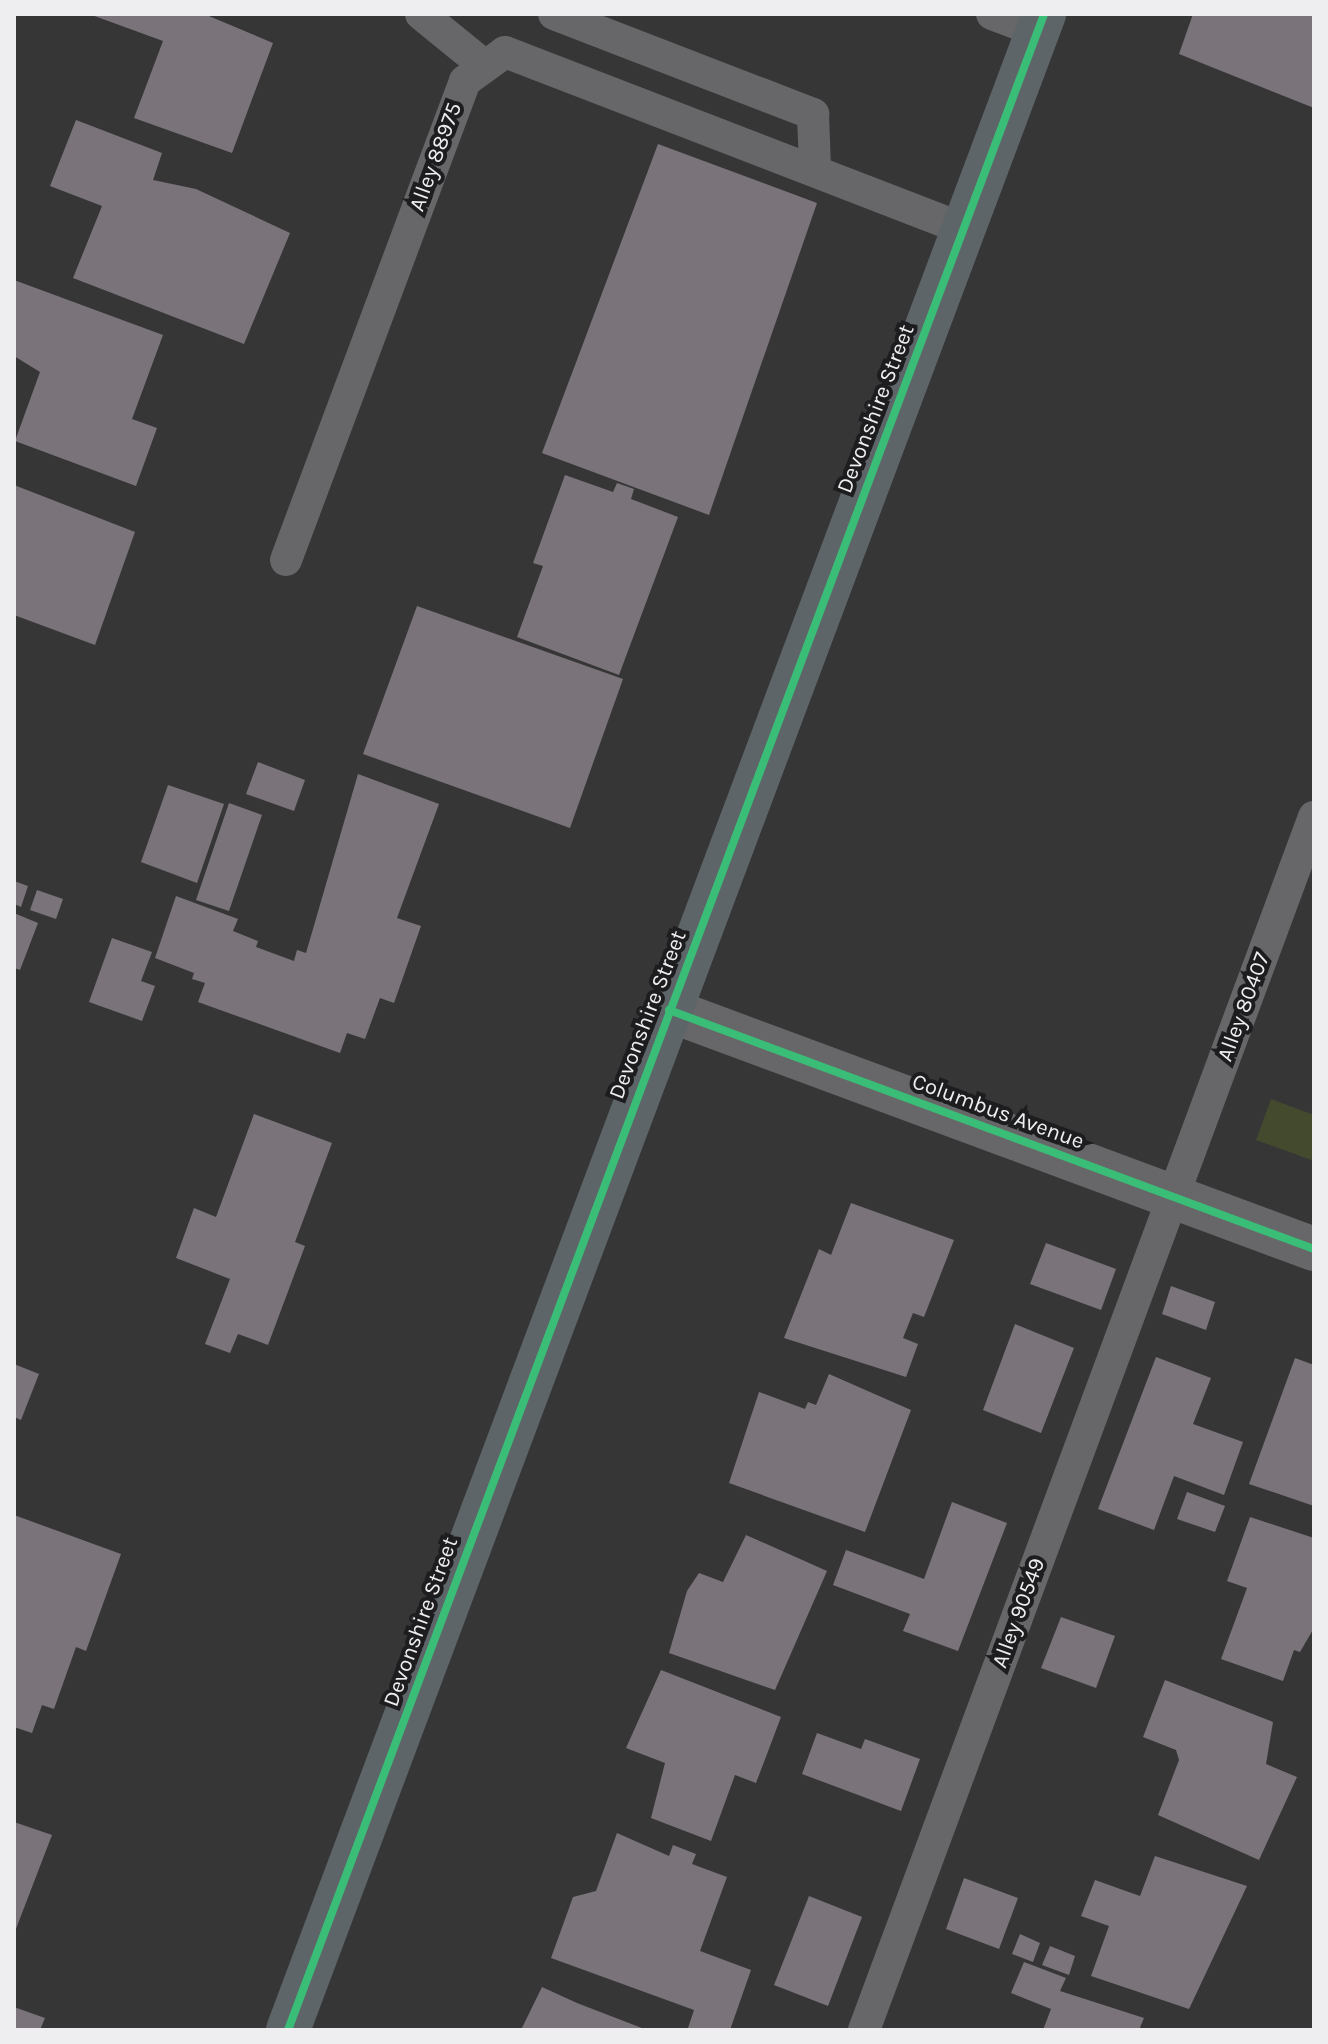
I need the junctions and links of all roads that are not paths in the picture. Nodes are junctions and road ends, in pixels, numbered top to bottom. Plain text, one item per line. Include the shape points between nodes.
1 (421, 14) edge
2 (554, 14) edge
3 (992, 14) edge
4 (1041, 23) edge
5 (485, 66) junction
6 (815, 169) junction
7 (963, 229) junction
8 (286, 560) dead end
9 (1314, 817) edge
10 (669, 1010) junction
11 (1173, 1196) junction
12 (1314, 1249) edge
13 (288, 2030) edge
14 (864, 2030) edge

1 - 5 lane
2 - 6 lane via 813,114
3 - 4 lane
4 - 7 main road, Devonshire Street
5 - 6 lane via 505,52
5 - 8 lane, Alley 88975 via 465,81
6 - 7 lane
7 - 10 main road, Devonshire Street
9 - 11 lane, Alley 80407
10 - 11 street, Columbus Avenue
10 - 13 main road, Devonshire Street
11 - 12 street, Columbus Avenue
11 - 14 lane, Alley 90549

